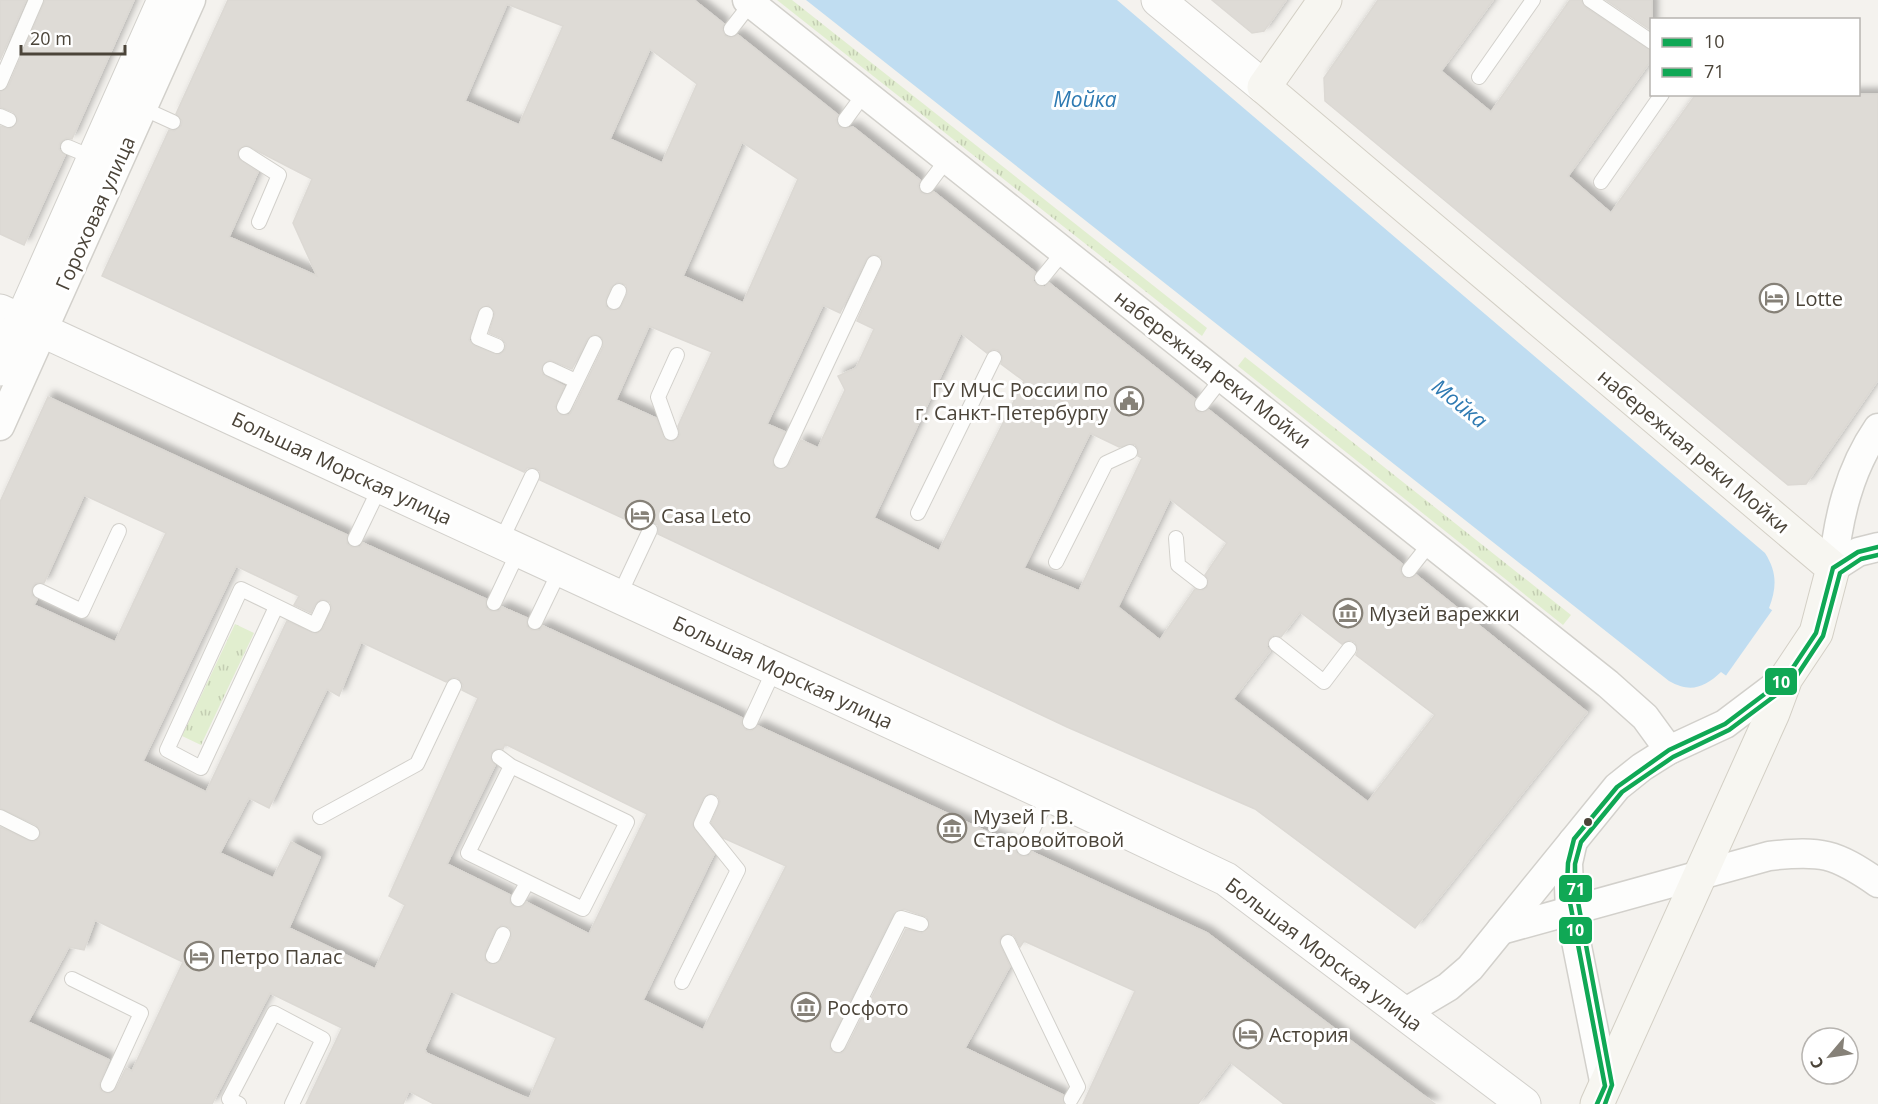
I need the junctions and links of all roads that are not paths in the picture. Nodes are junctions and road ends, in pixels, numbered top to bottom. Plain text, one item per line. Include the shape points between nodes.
1 (36, 0) edge
2 (164, 0) edge
3 (191, 0) edge
4 (1158, 0) edge
5 (1325, 0) edge
6 (1533, 0) edge
7 (1590, 0) edge
8 (749, 2) edge
9 (731, 29) dead end
10 (1650, 41) edge
11 (1479, 77) dead end
12 (0, 83) edge
13 (1264, 87) junction
14 (864, 94) junction
15 (1661, 96) edge
16 (132, 103) junction
17 (845, 120) dead end
18 (172, 122) dead end
19 (246, 154) dead end
20 (948, 158) junction
21 (1601, 182) dead end
22 (927, 186) dead end
23 (259, 222) dead end
24 (1064, 251) junction
25 (874, 263) dead end
26 (1042, 278) dead end
27 (486, 314) dead end
28 (21, 321) edge
29 (595, 343) dead end
30 (497, 346) dead end
31 (677, 355) dead end
32 (994, 358) dead end
33 (0, 369) edge
34 (550, 369) dead end
35 (1223, 377) junction
36 (576, 381) junction
37 (1202, 404) dead end
38 (564, 407) dead end
39 (0, 426) edge
40 (1878, 428) edge
41 (672, 433) dead end
42 (1130, 452) dead end
43 (781, 461) dead end
44 (532, 476) dead end
45 (380, 486) junction
46 (918, 513) dead end
47 (650, 530) dead end
48 (119, 531) dead end
49 (1176, 538) dead end
50 (355, 539) dead end
51 (1431, 542) junction
52 (510, 546) junction
53 (1878, 547) edge
54 (1056, 562) dead end
55 (1833, 568) junction
56 (561, 570) junction
57 (1409, 570) dead end
58 (1200, 582) dead end
59 (40, 591) dead end
60 (619, 596) junction
61 (494, 603) dead end
62 (276, 607) junction
63 (323, 608) dead end
64 (535, 622) dead end
65 (1276, 644) dead end
66 (1349, 649) dead end
67 (775, 668) junction
68 (454, 686) dead end
69 (1766, 707) junction
70 (750, 722) dead end
71 (1669, 750) junction
72 (499, 757) dead end
73 (512, 766) junction
74 (1049, 795) junction
75 (711, 802) dead end
76 (0, 817) edge
77 (320, 817) dead end
78 (32, 833) dead end
79 (1574, 839) junction
80 (1024, 848) dead end
81 (1698, 876) junction
82 (527, 883) junction
83 (1878, 883) edge
84 (518, 898) dead end
85 (1570, 911) junction
86 (921, 924) dead end
87 (1501, 930) junction
88 (503, 934) dead end
89 (1008, 942) dead end
90 (493, 957) dead end
91 (72, 979) dead end
92 (682, 982) dead end
93 (1404, 1013) junction
94 (838, 1045) dead end
95 (108, 1085) dead end
96 (1601, 1095) edge
97 (1071, 1099) dead end
98 (239, 1104) edge
99 (292, 1104) edge
100 (1524, 1104) edge

1 - 12 lane
2 - 16 street, Гороховая улица
3 - 16 street, Гороховая улица
4 - 13 street, набережная реки Мойки
5 - 13 main road
6 - 11 lane
7 - 10 lane
8 - 9 lane
8 - 14 street, набережная реки Мойки
13 - 55 main road, набережная реки Мойки
14 - 17 lane
14 - 20 street, набережная реки Мойки
15 - 21 lane
16 - 18 lane
16 - 28 street, Гороховая улица
16 - 28 street, Гороховая улица via 81,153
19 - 23 lane via 279,175
20 - 22 lane
20 - 24 street, набережная реки Мойки
24 - 26 lane
24 - 35 street, набережная реки Мойки
25 - 43 lane
27 - 30 lane via 478,338
28 - 33 street, Гороховая улица
28 - 39 street, Гороховая улица
28 - 45 street, Большая Морская улица
29 - 36 lane
31 - 41 lane via 658,397
32 - 46 lane
34 - 36 lane
35 - 37 lane
35 - 51 street, набережная реки Мойки
36 - 38 lane
40 - 55 street via 1853,476 1838,519
42 - 54 lane via 1106,463
44 - 52 lane
45 - 50 lane
45 - 52 street, Большая Морская улица
47 - 60 lane
48 - 59 lane via 82,611
49 - 58 lane via 1178,565
51 - 57 lane
51 - 71 street, набережная реки Мойки via 1622,696 1645,717
52 - 56 street, Большая Морская улица
52 - 61 lane
53 - 55 street via 1858,552
55 - 69 main road via 1813,638
56 - 60 street, Большая Морская улица
56 - 64 lane
60 - 67 street, Большая Морская улица
62 - 62 lane via 201,768 166,750 241,589
62 - 63 lane via 315,625
65 - 66 lane via 1324,682
67 - 70 lane
67 - 74 street, Большая Морская улица
68 - 77 lane via 417,764
69 - 71 street
69 - 81 main road
71 - 79 street via 1617,787
72 - 73 lane
73 - 82 lane via 468,853
73 - 82 lane via 627,822 583,909
74 - 80 lane
74 - 93 street, Большая Морская улица via 1226,879
75 - 92 lane via 701,824 738,870
76 - 78 lane
79 - 85 street via 1568,863
79 - 87 street
81 - 83 street via 1769,856 1808,851 1847,862
81 - 85 street
81 - 96 main road
82 - 84 lane
85 - 87 street
85 - 96 street
86 - 94 lane via 901,918
87 - 93 street via 1470,968 1448,987
88 - 90 lane
89 - 97 lane via 1078,1087
91 - 95 lane via 141,1013
93 - 100 street, Большая Морская улица
98 - 99 lane via 229,1099 274,1013 323,1039

